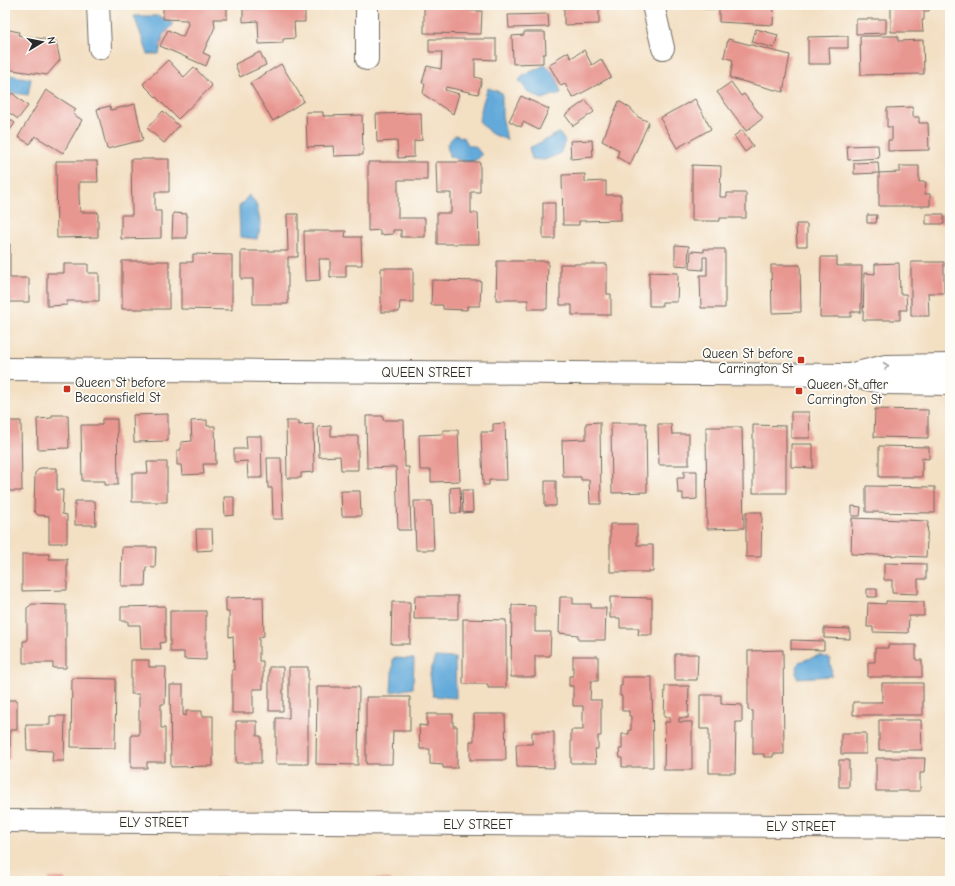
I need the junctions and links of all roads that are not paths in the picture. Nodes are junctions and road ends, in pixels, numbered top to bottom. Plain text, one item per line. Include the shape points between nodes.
1 (98, 5) edge
2 (367, 5) edge
3 (653, 5) edge
4 (100, 48) dead end
5 (663, 48) dead end
6 (367, 59) dead end
7 (950, 365) edge
8 (5, 369) edge
9 (848, 375) junction
10 (950, 384) edge
11 (5, 821) edge
12 (950, 827) edge

1 - 4 street
2 - 6 street
3 - 5 street
9 -> 7 street, QUEEN STREET via 886,366
8 - 9 street, QUEEN STREET
9 - 10 street, QUEEN STREET via 886,383
11 - 12 street, ELY STREET

